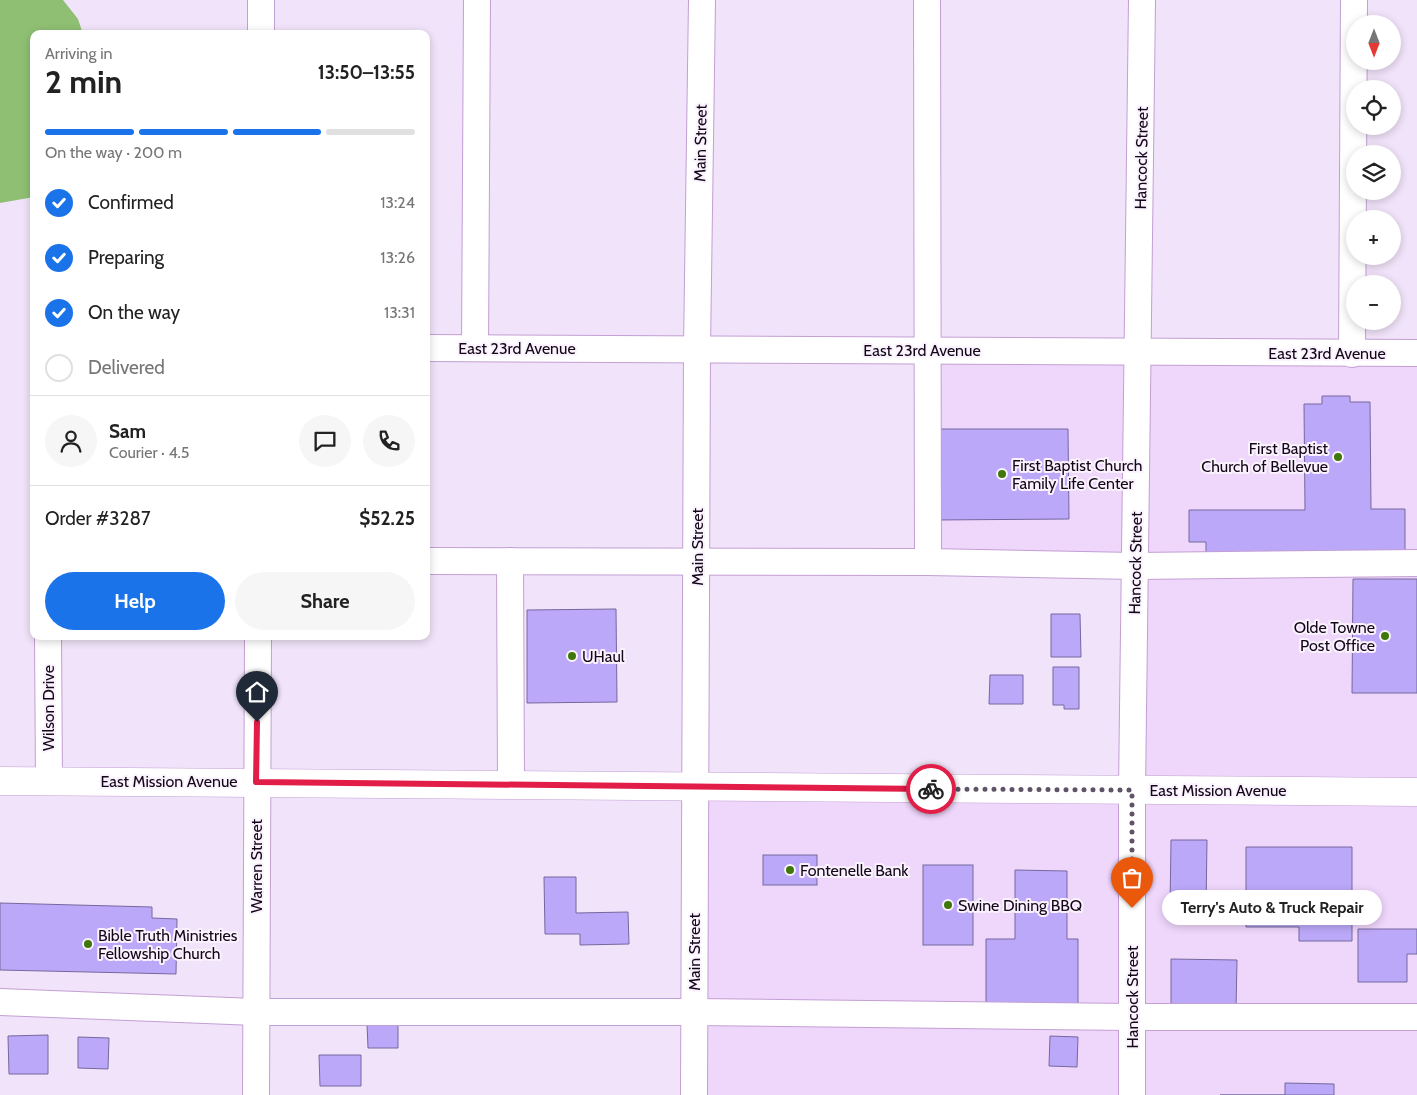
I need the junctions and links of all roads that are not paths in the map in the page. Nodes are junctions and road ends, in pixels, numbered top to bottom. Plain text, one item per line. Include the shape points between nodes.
1 (261, 0) edge
2 (477, 0) edge
3 (702, 0) edge
4 (927, 0) edge
5 (1142, 0) edge
6 (1354, 0) edge
7 (261, 30) edge
8 (430, 348) edge
9 (475, 348) junction
10 (697, 348) junction
11 (926, 350) junction
12 (1139, 352) junction
13 (1417, 353) edge
14 (1352, 354) junction
15 (430, 561) edge
16 (510, 561) junction
17 (697, 562) junction
18 (928, 562) junction
19 (1417, 563) edge
20 (1135, 566) junction
21 (48, 640) edge
22 (258, 640) edge
23 (49, 780) junction
24 (0, 781) edge
25 (256, 782) junction
26 (511, 784) junction
27 (694, 787) junction
28 (1132, 790) junction
29 (1417, 792) edge
30 (0, 1002) edge
31 (257, 1012) junction
32 (694, 1012) junction
33 (1132, 1017) junction
34 (1417, 1017) edge
35 (256, 1095) edge
36 (694, 1095) edge
37 (1132, 1095) edge

1 - 7 street
2 - 9 street
3 - 10 street, Main Street
4 - 11 street
5 - 12 street, Hancock Street
6 - 14 street
8 - 9 street, East 23rd Avenue
9 - 10 street, East 23rd Avenue
10 - 11 street, East 23rd Avenue
10 - 17 street, Main Street
11 - 12 street, East 23rd Avenue
11 - 18 street
12 - 14 street, East 23rd Avenue
12 - 20 street, Hancock Street
13 - 14 street, East 23rd Avenue
15 - 16 street
16 - 17 street
16 - 26 street
17 - 18 street
17 - 27 street, Main Street
18 - 20 street
19 - 20 street
20 - 28 street, Hancock Street
21 - 23 street, Wilson Drive
22 - 25 street, Warren Street
23 - 24 main road, East Mission Avenue
23 - 25 main road, East Mission Avenue
25 - 26 main road, East Mission Avenue
25 - 31 street, Warren Street
26 - 27 main road, East Mission Avenue
27 - 28 main road, East Mission Avenue
27 - 32 street, Main Street
28 - 29 main road, East Mission Avenue
28 - 33 street, Hancock Street
30 - 31 street
31 - 32 street
31 - 35 street, Warren Street
32 - 33 street
32 - 36 street, Main Street
33 - 34 street
33 - 37 street, Hancock Street

